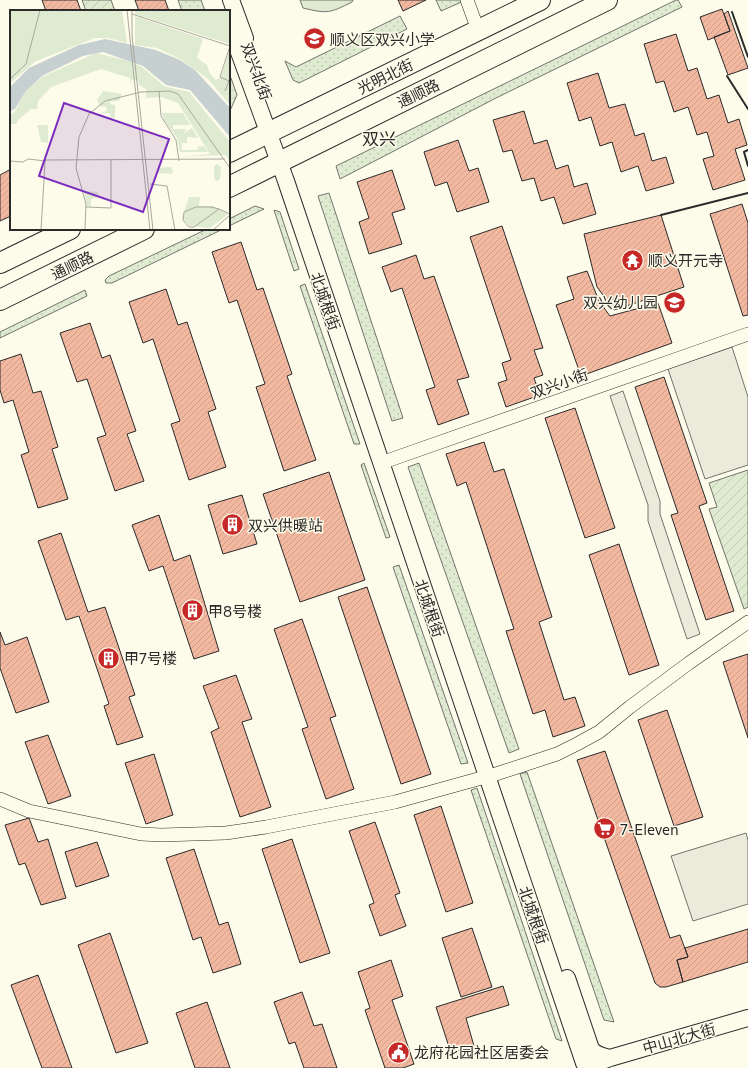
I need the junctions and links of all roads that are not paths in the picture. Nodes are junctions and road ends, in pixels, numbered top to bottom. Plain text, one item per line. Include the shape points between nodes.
1 (220, 0) edge
2 (231, 0) edge
3 (467, 0) edge
4 (540, 0) edge
5 (607, 0) edge
6 (224, 10) edge
7 (230, 27) edge
8 (478, 30) junction
9 (278, 145) junction
10 (230, 152) edge
11 (230, 186) edge
12 (68, 230) edge
13 (142, 230) edge
14 (0, 263) edge
15 (0, 300) edge
16 (748, 334) edge
17 (385, 461) junction
18 (748, 622) edge
19 (491, 775) junction
20 (0, 799) edge
21 (748, 1018) edge
22 (610, 1058) joint
23 (591, 1062) edge

1 - 6 street
2 - 9 street, 双兴北街
3 - 8 street
4 - 8 main road, 光明北街
5 - 9 main road, 通顺路
7 - 9 street, 双兴北街
8 - 9 main road, 光明北街
9 - 10 main road, 光明北街
9 - 11 main road, 通顺路
9 - 17 street, 北城根街
12 - 14 main road
13 - 15 main road, 通顺路
16 - 17 street, 双兴小街
17 - 19 street, 北城根街
18 - 19 street via 689,663 599,732 557,754
19 - 20 street via 395,802 226,833 141,834 29,811
19 - 23 street, 北城根街 via 591,1049
21 - 22 street, 中山北大街
22 - 23 street, 北城根街

